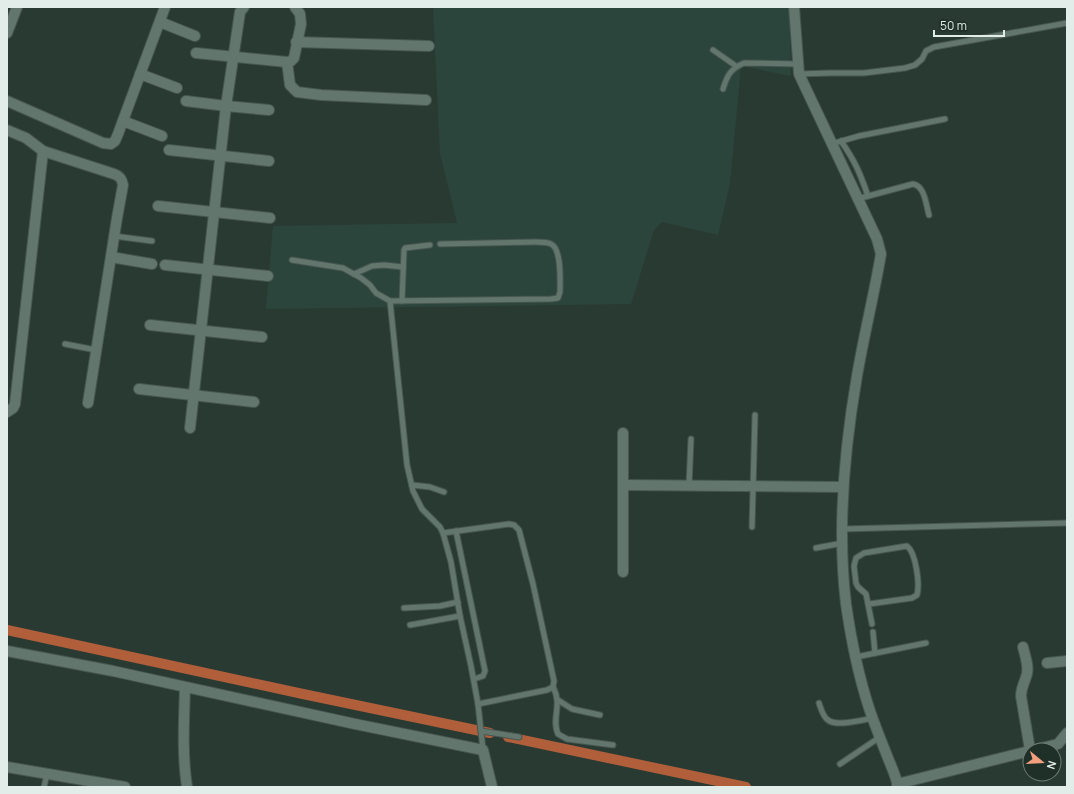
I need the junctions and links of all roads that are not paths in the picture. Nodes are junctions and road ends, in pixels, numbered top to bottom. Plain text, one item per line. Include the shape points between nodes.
1 (17, 7) edge
2 (165, 7) edge
3 (295, 7) edge
4 (794, 7) edge
5 (238, 8) edge
6 (160, 22) junction
7 (1067, 23) edge
8 (7, 33) edge
9 (195, 36) dead end
10 (296, 42) junction
11 (429, 46) dead end
12 (713, 50) dead end
13 (196, 53) dead end
14 (234, 56) junction
15 (287, 62) junction
16 (736, 66) junction
17 (799, 69) junction
18 (140, 74) junction
19 (177, 88) dead end
20 (723, 89) dead end
21 (186, 100) dead end
22 (426, 100) dead end
23 (7, 102) edge
24 (226, 106) junction
25 (269, 110) dead end
26 (945, 119) dead end
27 (123, 121) junction
28 (7, 130) edge
29 (162, 136) dead end
30 (836, 143) junction
31 (169, 150) dead end
32 (43, 151) junction
33 (222, 155) junction
34 (269, 161) dead end
35 (868, 196) junction
36 (857, 199) junction
37 (158, 206) dead end
38 (216, 212) junction
39 (929, 215) dead end
40 (270, 218) dead end
41 (114, 236) junction
42 (152, 241) dead end
43 (440, 244) dead end
44 (430, 245) dead end
45 (111, 257) junction
46 (292, 260) dead end
47 (152, 264) dead end
48 (165, 265) dead end
49 (403, 267) junction
50 (209, 270) junction
51 (354, 274) junction
52 (268, 276) dead end
53 (390, 301) junction
54 (402, 301) junction
55 (150, 325) dead end
56 (202, 330) junction
57 (262, 338) dead end
58 (65, 344) dead end
59 (96, 350) junction
60 (139, 389) dead end
61 (194, 395) junction
62 (254, 402) dead end
63 (88, 403) dead end
64 (7, 412) edge
65 (755, 415) dead end
66 (190, 428) dead end
67 (623, 433) dead end
68 (691, 439) dead end
69 (412, 485) junction
70 (623, 485) junction
71 (689, 486) junction
72 (753, 486) junction
73 (843, 487) junction
74 (444, 492) dead end
75 (1067, 523) edge
76 (752, 527) dead end
77 (843, 528) junction
78 (456, 531) junction
79 (443, 533) junction
80 (843, 543) junction
81 (816, 548) dead end
82 (623, 572) dead end
83 (458, 602) junction
84 (868, 604) junction
85 (404, 608) dead end
86 (460, 616) junction
87 (872, 624) dead end
88 (410, 625) dead end
89 (873, 632) dead end
90 (926, 643) dead end
91 (1023, 647) dead end
92 (7, 651) edge
93 (875, 653) junction
94 (856, 657) junction
95 (1067, 662) edge
96 (1047, 663) dead end
97 (474, 679) junction
98 (184, 687) junction
99 (553, 687) junction
100 (558, 700) junction
101 (819, 703) dead end
102 (478, 704) junction
103 (600, 715) dead end
104 (873, 718) junction
105 (481, 733) junction
106 (1067, 733) edge
107 (519, 737) dead end
108 (880, 737) junction
109 (1029, 742) edge
110 (1059, 742) edge
111 (614, 745) dead end
112 (482, 747) junction
113 (1022, 752) edge
114 (840, 764) dead end
115 (7, 767) edge
116 (47, 774) junction
117 (898, 785) edge
118 (44, 787) edge
119 (125, 787) edge
120 (187, 787) edge
121 (492, 787) edge

1 - 8 street
2 - 6 street
3 - 10 street via 300,14 301,24
4 - 17 street
5 - 14 street
6 - 9 street
6 - 18 street
7 - 17 lane via 934,47 926,51 915,65 905,68 864,73 830,73
10 - 11 street
10 - 15 street via 294,58
12 - 16 lane
13 - 14 street
14 - 15 street
14 - 24 street
15 - 22 street via 290,85 297,92
16 - 17 lane via 744,63
16 - 20 lane via 727,76
17 - 30 street
18 - 19 street
18 - 27 street
21 - 24 street
23 - 27 street via 108,144 115,141
24 - 25 street
24 - 33 street
26 - 30 lane
27 - 29 street
28 - 32 street via 26,138
30 - 35 lane via 853,158
30 - 36 street
31 - 33 street
32 - 41 street via 119,176 123,186
32 - 64 street via 14,404
33 - 34 street
33 - 38 street
35 - 36 lane
35 - 39 lane via 913,184 918,185
36 - 73 street via 877,239 881,254 857,377
37 - 38 street
38 - 40 street
38 - 50 street
41 - 42 lane
41 - 45 street
43 - 54 lane via 551,244 558,254 558,298
44 - 49 lane via 406,248
45 - 47 street
45 - 59 street
46 - 51 lane via 343,268
48 - 50 street
49 - 51 lane via 372,266
49 - 54 lane
50 - 52 street
50 - 56 street
51 - 53 lane via 381,297
53 - 54 lane
53 - 69 lane via 407,465
55 - 56 street
56 - 57 street
56 - 61 street
58 - 59 lane
59 - 63 street
60 - 61 street
61 - 62 street
61 - 66 street
65 - 72 lane
67 - 70 street
68 - 71 lane
69 - 74 lane
69 - 79 lane via 422,509
70 - 71 street
70 - 82 street
71 - 72 street
72 - 73 street
72 - 76 lane
73 - 77 street
75 - 77 lane
77 - 80 street
78 - 79 lane
78 - 97 lane via 485,665 483,676
78 - 99 lane via 509,524 519,530 533,584 554,681
79 - 83 lane
80 - 81 lane
80 - 94 street via 846,605
83 - 85 lane
83 - 86 lane
84 - 84 lane via 912,598 917,595 919,584 912,552 907,546 864,554 856,558 856,583 866,594
84 - 87 lane
86 - 88 lane
86 - 97 lane
89 - 93 lane
90 - 93 lane
91 - 109 street via 1028,668 1021,696
92 - 98 street
93 - 94 lane
94 - 104 street
95 - 96 street
97 - 102 lane
98 - 112 street
98 - 120 street via 183,738
99 - 100 lane
99 - 102 lane
100 - 103 lane via 572,709
100 - 111 lane via 558,734 567,739
101 - 104 lane via 826,720 830,722
102 - 105 lane
104 - 108 street
105 - 107 lane
105 - 112 lane
106 - 110 street
108 - 114 lane
108 - 117 street
112 - 121 street
113 - 117 street
115 - 116 street
116 - 118 lane
116 - 119 street

